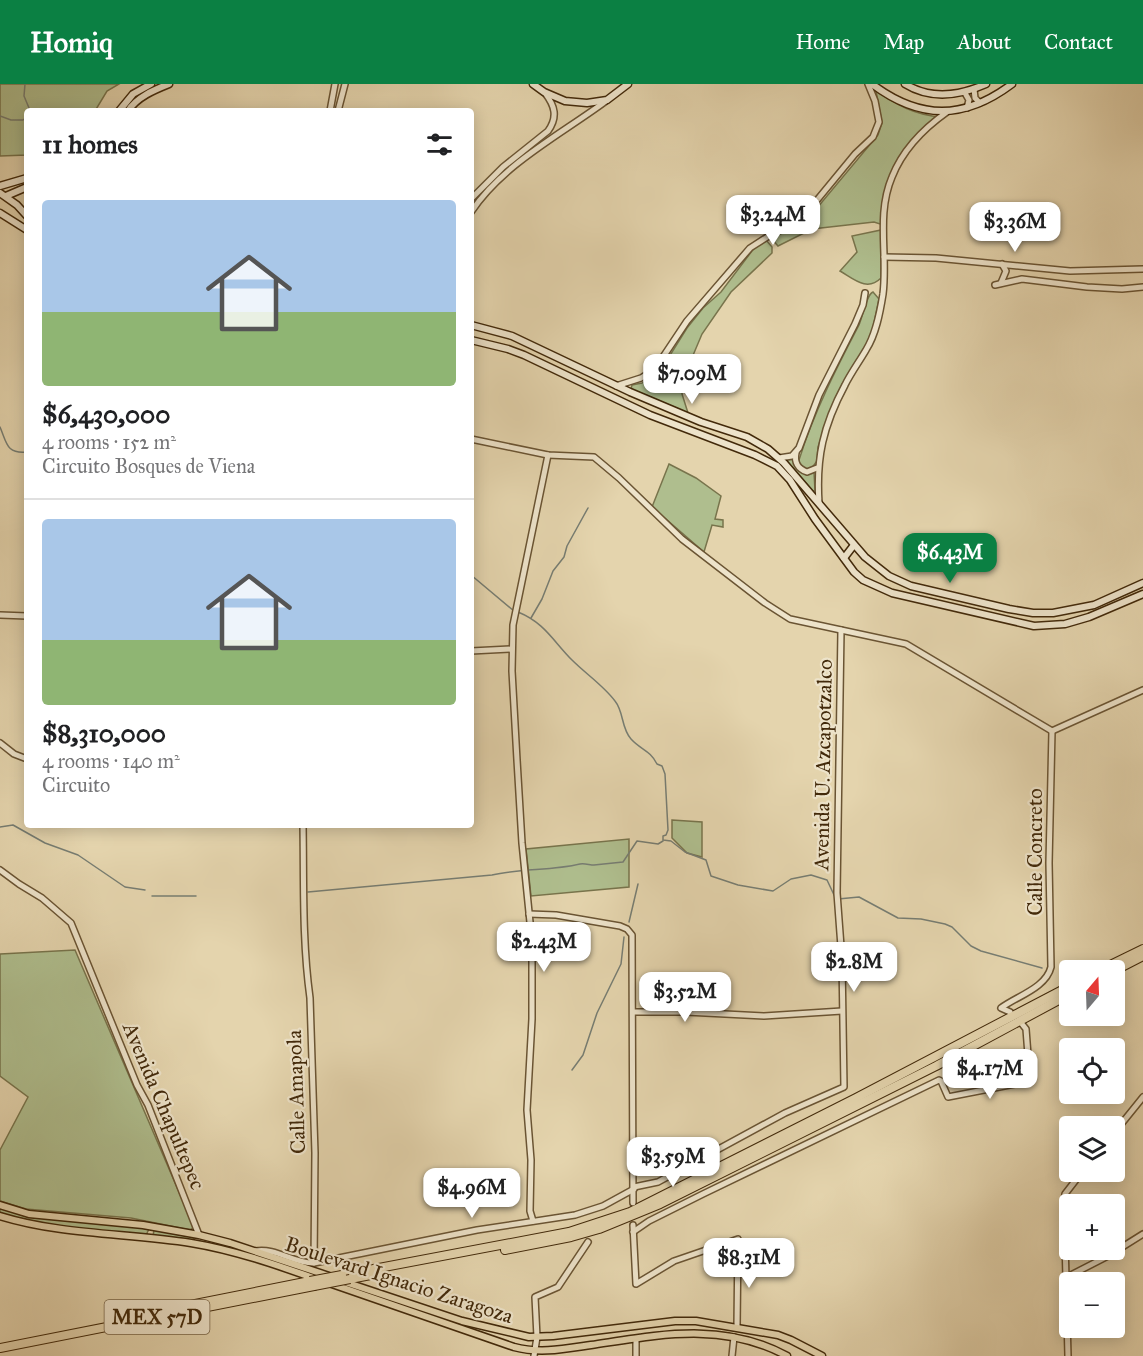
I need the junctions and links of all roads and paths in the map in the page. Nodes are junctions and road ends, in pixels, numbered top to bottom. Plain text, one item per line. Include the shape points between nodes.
1 (151, 84) edge
2 (169, 84) edge
3 (335, 84) edge
4 (345, 84) edge
5 (533, 84) edge
6 (628, 84) edge
7 (870, 84) edge
8 (905, 84) edge
9 (986, 84) edge
10 (1012, 84) edge
11 (974, 90) junction
12 (544, 92) junction
13 (965, 93) junction
14 (607, 100) junction
15 (980, 104) junction
16 (121, 108) edge
17 (130, 108) edge
18 (331, 108) edge
19 (339, 108) edge
20 (967, 108) junction
21 (947, 112) junction
22 (24, 179) edge
23 (3, 185) edge
24 (24, 188) edge
25 (14, 192) junction
26 (3, 195) edge
27 (474, 196) edge
28 (474, 209) edge
29 (24, 212) edge
30 (0, 213) edge
31 (24, 220) edge
32 (19, 225) junction
33 (24, 228) edge
34 (884, 257) junction
35 (1002, 264) junction
36 (1016, 265) junction
37 (1143, 270) edge
38 (1070, 271) junction
39 (1016, 279) junction
40 (1068, 285) junction
41 (1143, 287) edge
42 (865, 293) dead end
43 (474, 326) edge
44 (474, 341) edge
45 (558, 357) junction
46 (578, 367) junction
47 (555, 371) junction
48 (574, 379) junction
49 (616, 386) junction
50 (725, 430) junction
51 (743, 436) junction
52 (474, 441) edge
53 (723, 444) junction
54 (738, 449) junction
55 (796, 453) junction
56 (548, 455) junction
57 (779, 458) junction
58 (818, 468) junction
59 (819, 503) junction
60 (854, 545) junction
61 (844, 558) junction
62 (1143, 582) edge
63 (1143, 594) edge
64 (1006, 609) junction
65 (0, 615) edge
66 (24, 616) edge
67 (1000, 619) junction
68 (1008, 621) junction
69 (842, 630) junction
70 (512, 649) junction
71 (474, 651) edge
72 (1143, 690) edge
73 (1052, 731) junction
74 (0, 742) edge
75 (24, 758) edge
76 (303, 828) edge
77 (0, 870) edge
78 (529, 914) junction
79 (1143, 949) edge
80 (1143, 956) edge
81 (1120, 960) edge
82 (1125, 965) edge
83 (1059, 992) edge
84 (1059, 1000) edge
85 (842, 1011) junction
86 (634, 1012) junction
87 (1010, 1012) dead end
88 (1022, 1024) dead end
89 (1143, 1097) edge
90 (1125, 1119) edge
91 (1074, 1182) edge
92 (634, 1188) junction
93 (633, 1203) dead end
94 (0, 1205) edge
95 (0, 1216) edge
96 (533, 1221) junction
97 (633, 1225) dead end
98 (160, 1228) junction
99 (633, 1232) junction
100 (1143, 1234) edge
101 (199, 1235) junction
102 (158, 1240) junction
103 (588, 1242) dead end
104 (191, 1244) junction
105 (255, 1251) junction
106 (314, 1263) junction
107 (1065, 1272) edge
108 (1077, 1272) edge
109 (346, 1277) junction
110 (312, 1284) junction
111 (737, 1327) junction
112 (537, 1337) junction
113 (734, 1337) junction
114 (636, 1338) junction
115 (1067, 1338) edge
116 (0, 1343) edge
117 (0, 1347) edge
118 (535, 1354) edge
119 (636, 1356) edge
120 (732, 1356) edge
121 (787, 1356) edge
122 (822, 1356) edge
123 (1068, 1356) edge

1 - 16 main road via 133,94
2 - 17 main road via 148,93
3 - 18 street
4 - 19 street
5 - 12 main road
6 - 14 main road
7 - 21 main road via 904,104 930,112
7 - 49 street via 879,122 873,137 808,211 750,248 687,321 655,369
8 - 13 main road via 927,94
9 - 11 main road
10 - 15 main road
11 - 13 main road
11 - 15 street
12 - 14 main road via 576,103
12 - 27 street via 554,108 553,124
13 - 20 street via 969,100
14 - 28 street via 518,163
15 - 20 main road
20 - 21 main road
21 - 34 street via 922,131 894,172 884,204
22 - 23 main road
23 - 25 street
24 - 25 main road
25 - 26 main road
26 - 29 main road
30 - 32 main road
31 - 32 main road
32 - 33 main road
34 - 35 street
34 - 58 street via 883,294 871,341 830,414
35 - 36 street
35 - 39 street via 1006,271 998,284
36 - 38 street
36 - 39 street via 1012,272
37 - 38 street
38 - 40 street via 1065,277
39 - 40 street
40 - 41 street
42 - 55 street via 855,324 819,395
43 - 45 main road via 512,336
44 - 47 main road via 508,349
45 - 46 main road
45 - 47 main road
46 - 48 main road
46 - 49 main road
47 - 48 main road
48 - 53 main road
49 - 50 main road
50 - 51 main road
50 - 53 main road via 728,436
51 - 54 main road via 737,443
51 - 57 main road
52 - 56 street
53 - 54 main road
54 - 61 main road via 777,466
55 - 57 street
55 - 58 street via 799,468 807,472
56 - 69 street via 594,457 682,539 765,603 795,621
56 - 70 street via 514,619
57 - 59 main road
58 - 59 street
59 - 60 main road
60 - 61 main road
60 - 64 main road via 876,567 911,586
61 - 67 main road via 863,580 892,593
62 - 64 main road via 1078,609 1033,613
63 - 68 main road via 1065,624 1034,626
64 - 67 main road
64 - 68 main road
65 - 66 street
67 - 68 main road
69 - 73 street via 906,644
69 - 85 street, Avenida U. Azcapotzalco via 837,892
70 - 71 street
70 - 78 street
72 - 73 street
73 - 87 street, Calle Concreto via 1051,970 1026,993 1001,1008
74 - 75 street
76 - 106 street, Calle Amapola via 315,1154
77 - 101 street, Avenida Chapultepec via 71,923
78 - 86 street via 620,926 632,935
78 - 96 street via 532,1019 527,1110
79 - 81 highway
80 - 82 highway
83 - 109 highway, MEX 57D via 630,1212 569,1232
84 - 109 highway, MEX 57D via 936,1066 631,1217 571,1237
85 - 86 street via 764,1016
85 - 92 street, Avenida U. Azcapotzalco via 844,1087 658,1182
86 - 92 street
88 - 99 street via 1026,1029 1030,1081 948,1097 939,1080 702,1194
89 - 90 street
91 - 107 street via 1065,1194
92 - 93 street
92 - 96 street via 586,1213
94 - 98 main road, Boulevard Ignacio Zaragoza via 29,1214
95 - 102 main road, Boulevard Ignacio Zaragoza via 34,1225
96 - 106 street
97 - 99 street
98 - 101 main road, Boulevard Ignacio Zaragoza
98 - 102 main road via 149,1234
99 - 111 street via 636,1284 674,1261 738,1239
100 - 108 street
101 - 104 main road
101 - 105 main road, Boulevard Ignacio Zaragoza
102 - 104 main road, Boulevard Ignacio Zaragoza
103 - 112 street via 558,1287 535,1297
104 - 118 main road, Boulevard Ignacio Zaragoza via 276,1265
105 - 106 street
105 - 112 main road, Boulevard Ignacio Zaragoza via 462,1321
109 - 110 highway, MEX 57D, bridge
110 - 116 highway, MEX 57D
110 - 117 highway, MEX 57D
111 - 112 main road, Boulevard Ignacio Zaragoza via 675,1321
111 - 122 main road, Boulevard Ignacio Zaragoza via 791,1340
112 - 118 street
113 - 114 main road, Boulevard Ignacio Zaragoza via 687,1333
113 - 120 street
113 - 121 main road, Boulevard Ignacio Zaragoza via 760,1343
114 - 118 main road, Boulevard Ignacio Zaragoza
114 - 119 street
115 - 123 street

